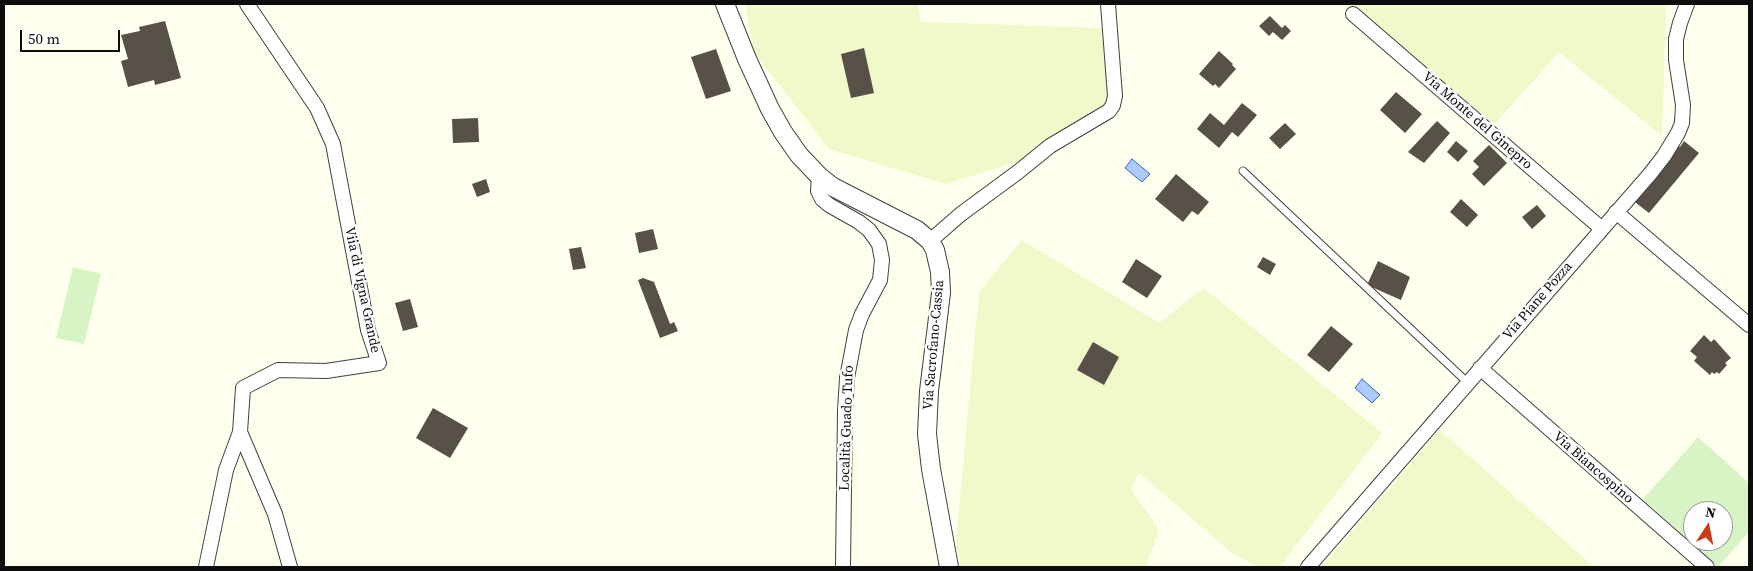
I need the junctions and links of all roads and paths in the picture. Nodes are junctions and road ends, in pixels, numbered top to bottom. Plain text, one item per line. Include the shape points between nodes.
1 (247, 4) edge
2 (725, 4) edge
3 (1108, 4) edge
4 (1687, 4) edge
5 (1353, 14) dead end
6 (1243, 171) dead end
7 (819, 176) junction
8 (1616, 212) junction
9 (1602, 229) junction
10 (930, 240) junction
11 (1749, 324) edge
12 (1480, 368) junction
13 (1467, 382) junction
14 (240, 432) junction
15 (206, 567) edge
16 (290, 567) edge
17 (843, 567) edge
18 (949, 567) edge
19 (1308, 567) edge
20 (1707, 567) edge

1 - 14 street, Viia di Vigna Grande via 317,108 333,144 368,330 378,363 326,371 278,370 244,388
2 - 7 street via 770,109 790,142
3 - 10 street via 1115,96 1109,111 1050,146
4 - 8 street, Via Piane Pozza via 1676,39 1683,105 1681,128 1659,162
5 - 9 street, Via Monte del Ginepro
6 - 13 lane
7 - 10 street
7 - 17 street, Località Guado Tufo via 818,191 822,199 869,230 879,244 882,260 880,280 856,330 848,373
8 - 9 street, Via Piane Pozza
8 - 11 street
9 - 12 street, Via Piane Pozza
10 - 18 street, Via Sacrofano-Cassia via 937,256 941,284 929,391 928,445
12 - 13 street, Via Piane Pozza
12 - 20 street, Via Biancospino
13 - 19 street, Via Piane Pozza
14 - 15 street via 226,470
14 - 16 street, Viia di Vigna Grande via 275,514

